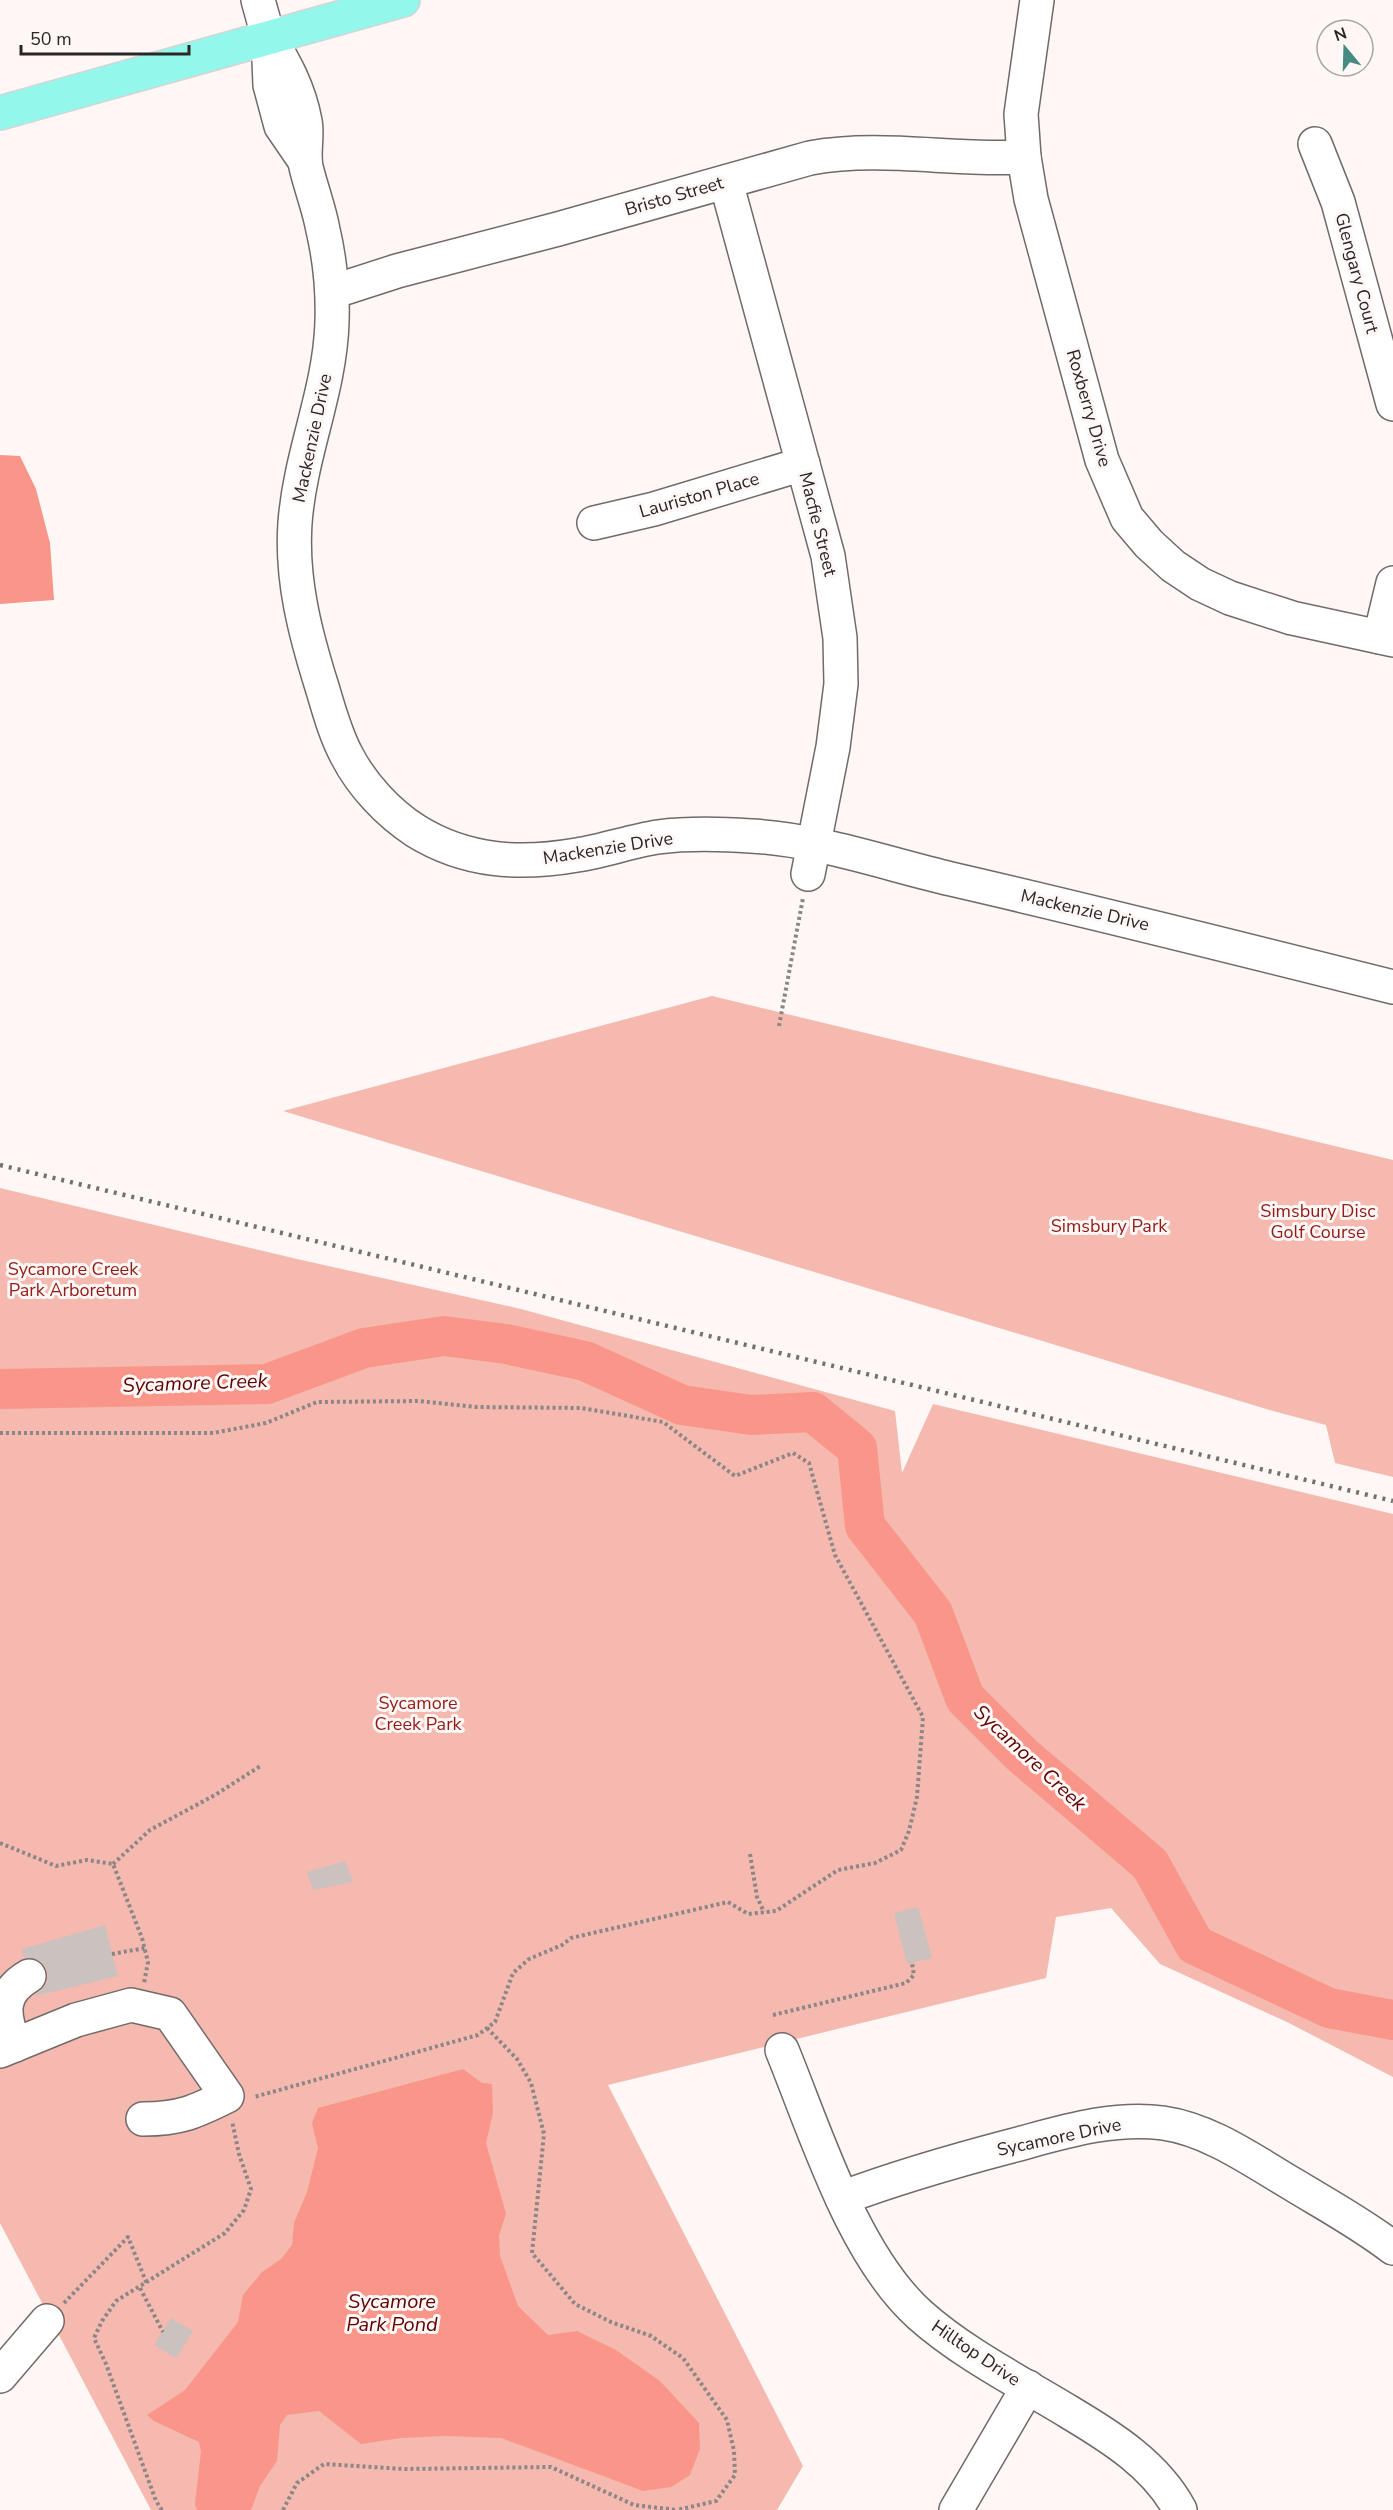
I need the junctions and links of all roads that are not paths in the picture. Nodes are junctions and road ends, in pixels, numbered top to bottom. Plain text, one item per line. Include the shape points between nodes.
1 (258, 0) edge
2 (403, 0) edge
3 (1037, 0) edge
4 (268, 36) junction
5 (0, 113) edge
6 (1315, 144) dead end
7 (1024, 157) junction
8 (726, 182) junction
9 (332, 292) junction
10 (1393, 404) edge
11 (803, 464) junction
12 (594, 523) dead end
13 (1393, 583) edge
14 (1387, 639) edge
15 (811, 860) junction
16 (1393, 987) edge
17 (29, 1976) dead end
18 (8, 2048) edge
19 (782, 2050) dead end
20 (143, 2119) dead end
21 (842, 2198) junction
22 (1393, 2248) edge
23 (47, 2321) road end
24 (0, 2376) edge
25 (1028, 2387) junction
26 (956, 2510) edge
27 (1180, 2510) edge

1 - 4 street, Mackenzie Drive
2 - 4 main road
3 - 7 street, Roxberry Drive via 1021,114
4 - 5 main road
4 - 9 street, Mackenzie Drive via 293,79 305,122 305,161 323,227
6 - 10 street, Glengary Court via 1338,202
7 - 8 street, Bristo Street via 839,153
7 - 14 street, Roxberry Drive via 1031,199 1083,398 1102,460 1127,518 1173,566 1230,598 1292,618
8 - 9 street, Bristo Street
8 - 11 street, Macfie Street
9 - 15 street, Mackenzie Drive via 329,357 296,516 296,579 308,644 336,734 364,783 383,805 420,833 463,853 495,860 529,861 658,837 715,834 757,836
11 - 12 street, Lauriston Place
11 - 15 street, Macfie Street via 828,556 840,638 841,684
13 - 14 street
15 - 16 street, Mackenzie Drive via 1141,922
17 - 18 street via 8,1991 3,2004
18 - 20 street via 76,2020 131,2005 170,2014 227,2096 195,2112
19 - 21 street, Hilltop Drive
21 - 22 street, Sycamore Drive via 935,2166 1065,2132 1131,2121 1164,2123 1227,2145 1370,2230
21 - 25 street, Hilltop Drive via 876,2262 918,2313 968,2352
23 - 24 street
25 - 26 street
25 - 27 street, Hilltop Drive via 1132,2454

